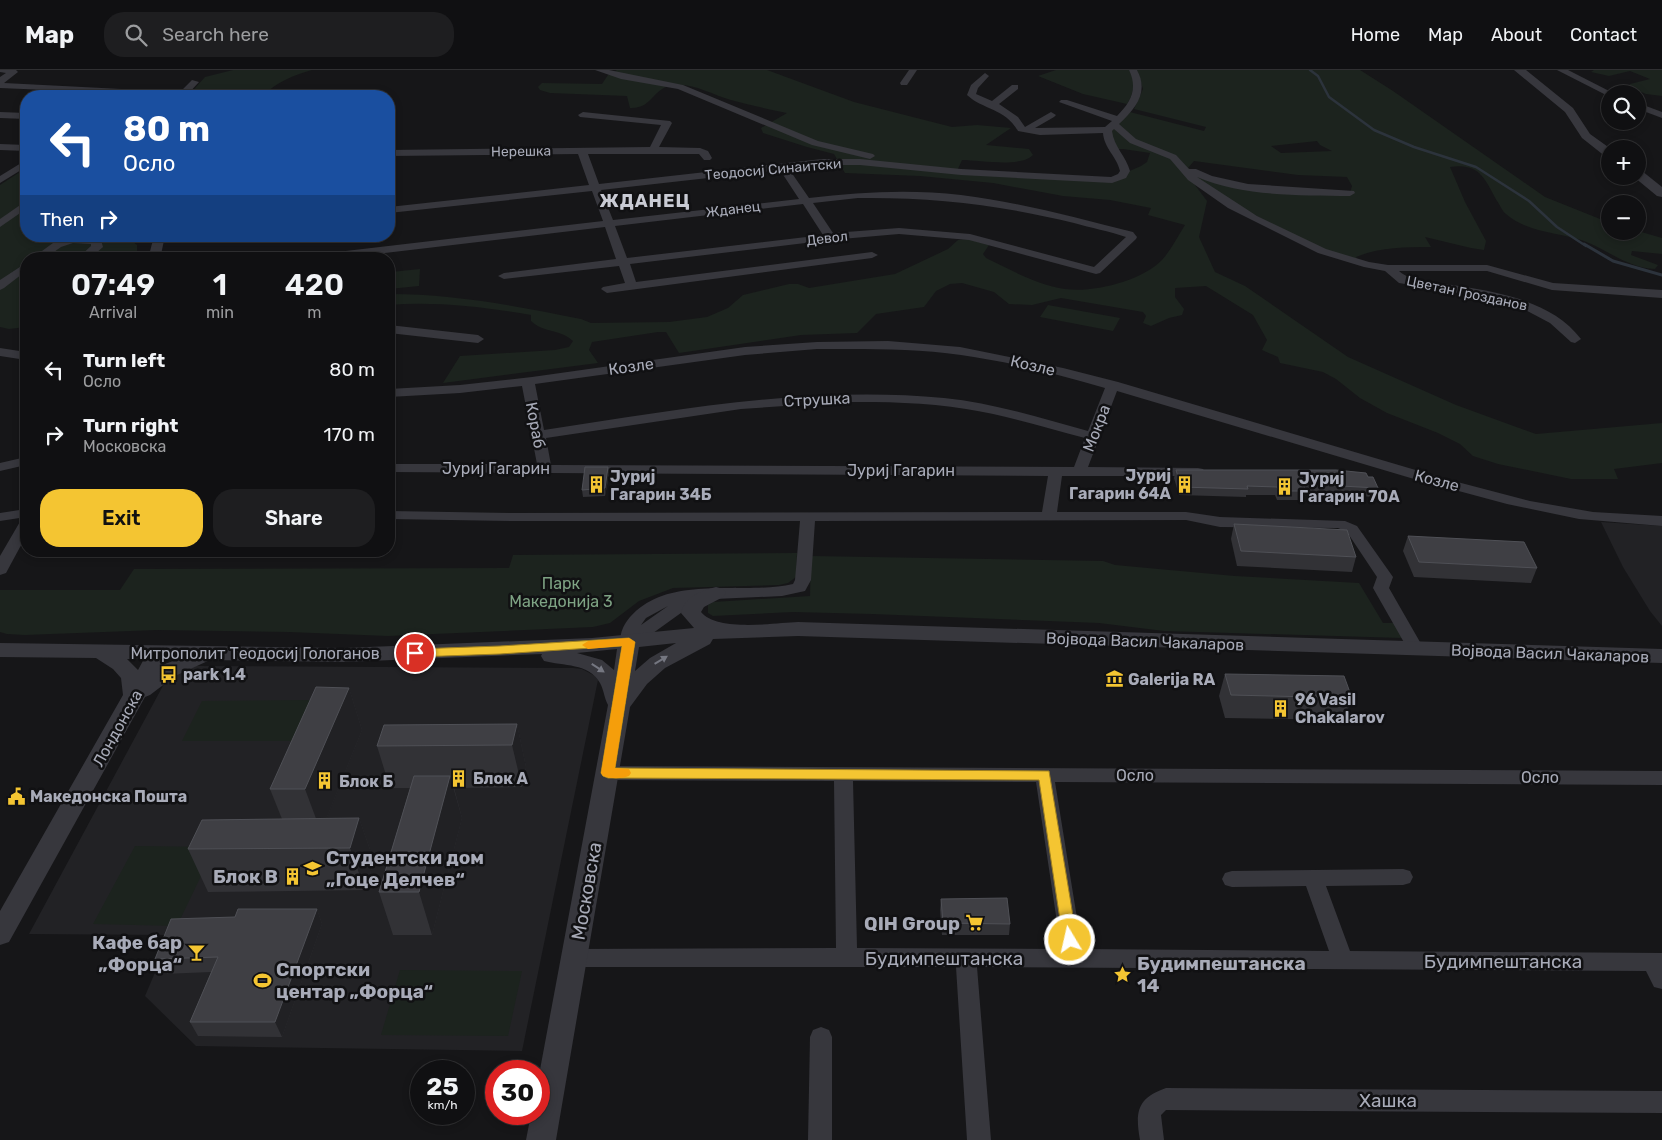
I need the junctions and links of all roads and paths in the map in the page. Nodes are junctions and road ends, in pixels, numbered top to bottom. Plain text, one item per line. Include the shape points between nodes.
1 (1, 70) edge
2 (599, 70) edge
3 (913, 70) edge
4 (1133, 70) edge
5 (1519, 70) edge
6 (1561, 70) edge
7 (985, 76) dead end
8 (0, 81) edge
9 (195, 82) dead end
10 (904, 83) dead end
11 (0, 86) edge
12 (1015, 87) dead end
13 (66, 90) edge
14 (187, 90) edge
15 (1601, 90) edge
16 (1064, 102) dead end
17 (992, 105) junction
18 (1646, 109) edge
19 (0, 115) edge
20 (583, 115) dead end
21 (1051, 115) dead end
22 (1662, 115) edge
23 (20, 116) edge
24 (1113, 125) junction
25 (1026, 130) junction
26 (0, 147) edge
27 (1601, 147) edge
28 (20, 148) edge
29 (582, 150) junction
30 (653, 150) junction
31 (395, 153) edge
32 (707, 158) dead end
33 (1180, 163) junction
34 (20, 167) edge
35 (783, 167) junction
36 (911, 167) junction
37 (0, 180) edge
38 (1646, 180) edge
39 (596, 187) junction
40 (1350, 193) dead end
41 (1662, 193) edge
42 (806, 201) junction
43 (20, 209) edge
44 (395, 209) edge
45 (0, 224) edge
46 (609, 224) junction
47 (1131, 236) joint
48 (830, 237) junction
49 (61, 242) edge
50 (97, 242) edge
51 (46, 252) edge
52 (91, 252) edge
53 (364, 252) edge
54 (872, 255) dead end
55 (624, 262) junction
56 (1388, 268) junction
57 (20, 271) edge
58 (504, 276) dead end
59 (0, 286) edge
60 (632, 286) junction
61 (607, 288) dead end
62 (1662, 294) edge
63 (395, 329) edge
64 (478, 339) dead end
65 (1575, 339) dead end
66 (0, 352) edge
67 (20, 355) edge
68 (528, 381) junction
69 (1112, 386) junction
70 (395, 393) edge
71 (539, 435) junction
72 (1093, 436) junction
73 (20, 462) edge
74 (0, 467) edge
75 (395, 468) edge
76 (545, 468) junction
77 (1056, 470) junction
78 (1080, 470) junction
79 (1217, 472) edge
80 (1364, 473) edge
81 (1413, 474) junction
82 (20, 513) edge
83 (395, 515) edge
84 (1049, 516) junction
85 (0, 517) edge
86 (808, 517) junction
87 (1662, 521) edge
88 (20, 546) edge
89 (0, 570) edge
90 (708, 594) junction
91 (726, 631) junction
92 (629, 642) junction
93 (1416, 649) junction
94 (0, 650) edge
95 (500, 650) junction
96 (99, 651) junction
97 (158, 653) junction
98 (223, 654) junction
99 (1662, 656) edge
100 (134, 697) junction
101 (618, 709) junction
102 (608, 773) junction
103 (843, 774) junction
104 (1044, 775) junction
105 (1662, 778) edge
106 (1403, 877) dead end
107 (1313, 878) junction
108 (1232, 879) dead end
109 (0, 934) edge
110 (847, 957) junction
111 (574, 958) junction
112 (966, 958) junction
113 (1073, 958) junction
114 (1344, 960) junction
115 (1659, 968) edge
116 (821, 1038) dead end
117 (1662, 1102) edge
118 (541, 1140) edge
119 (820, 1140) edge
120 (979, 1140) edge
121 (1152, 1140) edge

1 - 8 street via 14,72
2 - 36 street via 680,87 815,143
3 - 10 street
4 - 24 street via 1139,82 1139,92
5 - 27 street via 1569,110 1586,136
6 - 15 street
7 - 17 street via 974,87 972,95
9 - 14 street
11 - 13 street
12 - 17 street
16 - 24 street
17 - 25 street via 1018,121 1021,129
18 - 22 street
19 - 23 street
20 - 30 street via 668,123
21 - 25 street
24 - 25 street via 1040,132
24 - 33 street via 1134,141 1170,155
24 - 36 street, Теодосиј Синаитски via 1109,144 1124,164 1125,171 1112,180
26 - 28 street
29 - 30 street, Нерешка
29 - 31 street, Нерешка
29 - 39 street
30 - 32 street, Нерешка via 700,151
33 - 40 street via 1206,177 1230,184
33 - 56 street via 1192,178 1253,218 1322,251
34 - 37 street
35 - 36 street, Теодосиј Синаитски via 841,162
35 - 39 street, Теодосиј Синаитски
35 - 42 street
38 - 41 street
39 - 44 street, Теодосиј Синаитски
39 - 46 street
42 - 46 street, Жданец
42 - 47 street, Жданец via 858,195 941,195 1020,208
42 - 48 street
43 - 45 street
46 - 53 street, Жданец
46 - 55 street
47 - 48 street, Девол via 1096,271 970,237 934,232 899,231
48 - 55 street, Девол
49 - 51 street
50 - 52 street via 97,247
54 - 60 street, Девол
55 - 58 street, Девол
55 - 60 street
56 - 62 street, Цветан Грозданов via 1488,268 1552,286
56 - 65 street, Цветан Грозданов via 1403,280 1522,303 1554,320
57 - 59 street
60 - 61 street, Девол
63 - 64 street
66 - 67 street
68 - 69 street, Козле via 757,350 872,344 990,356
68 - 70 street, Козле
68 - 71 street, Кораб
69 - 72 street, Мокра
69 - 81 street, Козле
71 - 72 street, Струшка via 788,400 868,396 970,405
71 - 76 street, Кораб
72 - 78 street, Мокра
73 - 74 street
75 - 76 street, Јуриј Гагарин
76 - 77 street, Јуриј Гагарин
77 - 78 street, Јуриј Гагарин
77 - 84 street
78 - 79 street, Јуриј Гагарин
80 - 81 street
81 - 87 street, Козле via 1553,511
82 - 85 street
83 - 86 street
84 - 86 street
84 - 93 street via 1186,516 1220,522 1347,526 1384,577 1381,588
86 - 90 street via 801,585 788,590
88 - 89 street
90 - 91 street via 695,604 691,613 698,622
90 - 92 street via 673,609
91 - 92 street, Војвода Васил Чакаларов
91 - 93 street, Војвода Васил Чакаларов via 816,629
101 -> 91 street via 638,679 656,664 692,644
92 - 95 street, Митрополит Теодосиј Гологанов
92 - 101 street, Московска
93 - 99 street, Војвода Васил Чакаларов
94 - 96 street, Митрополит Теодосиј Гологанов
95 - 98 street, Митрополит Теодосиј Гологанов via 344,655
95 -> 101 street via 594,664 608,675 615,688
96 - 97 street, Митрополит Теодосиј Гологанов
96 - 100 street via 121,664 132,676
97 - 98 street, Митрополит Теодосиј Гологанов
97 - 100 street, Лондонска
98 - 100 street via 205,656 180,665 154,680
100 - 109 street, Лондонска
101 - 102 street, Московска
102 - 103 street, Осло
102 - 111 street, Московска
103 - 104 street, Осло
103 - 110 street
104 - 105 street, Осло
104 - 113 street
106 - 107 street
107 - 108 street
107 - 114 street
110 - 111 street, Будимпештанска
110 - 112 street, Будимпештанска
111 - 118 street, Московска
112 - 113 street, Будимпештанска
112 - 120 street
113 - 114 street, Будимпештанска
114 - 115 street, Будимпештанска
116 - 119 street
117 - 121 street, Хашка via 1166,1099 1154,1103 1150,1109

